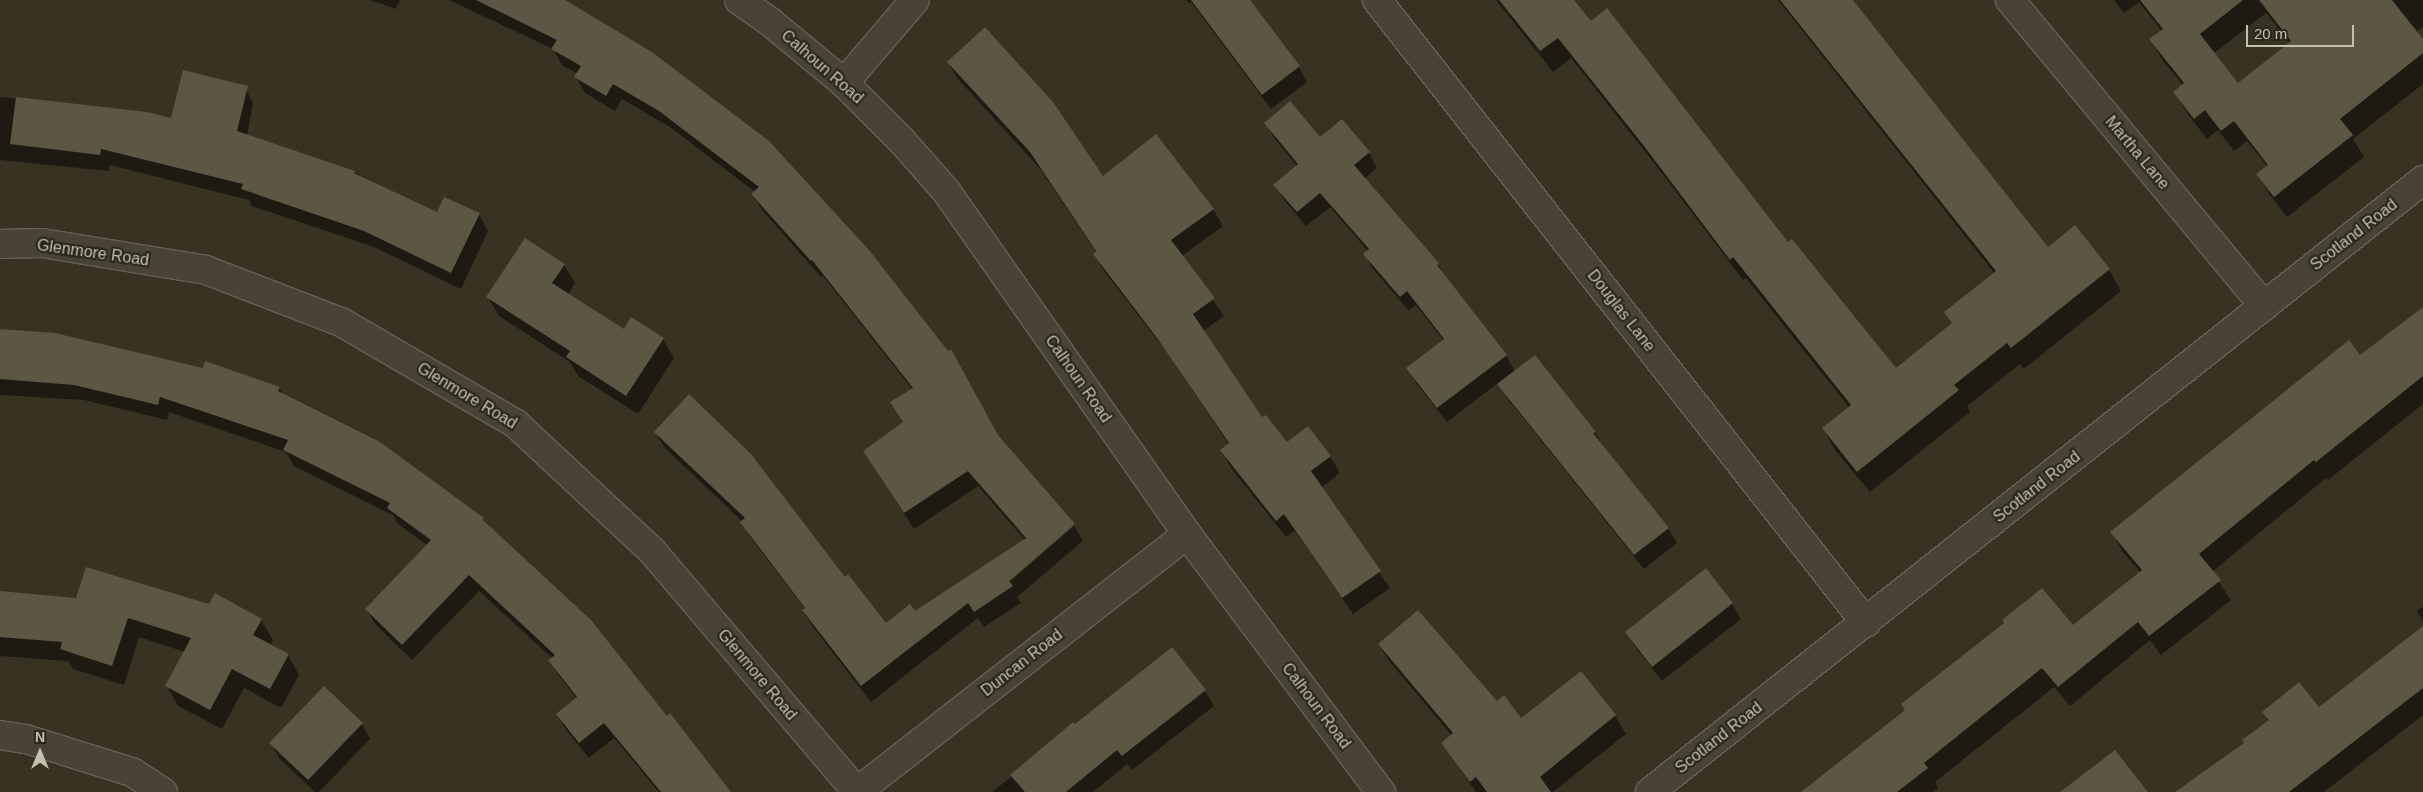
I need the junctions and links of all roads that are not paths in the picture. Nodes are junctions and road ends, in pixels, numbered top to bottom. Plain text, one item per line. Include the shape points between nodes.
1 (739, 0) edge
2 (915, 0) edge
3 (1377, 0) edge
4 (2010, 0) edge
5 (844, 83) junction
6 (2423, 180) edge
7 (0, 244) edge
8 (2264, 306) junction
9 (1187, 534) junction
10 (1866, 623) junction
11 (0, 735) edge
12 (163, 792) edge
13 (857, 792) edge
14 (1381, 792) edge
15 (1650, 792) edge

1 - 5 street, Calhoun Road
2 - 5 street
3 - 10 street, Douglas Lane
4 - 8 street, Martha Lane
5 - 9 street, Calhoun Road via 946,191
6 - 8 street, Scotland Road
7 - 13 street, Glenmore Road via 42,243 206,270 341,322 516,424 652,551
8 - 10 street, Scotland Road
9 - 13 street, Duncan Road
9 - 14 street, Calhoun Road
10 - 15 street, Scotland Road
11 - 12 street via 26,739 132,772

